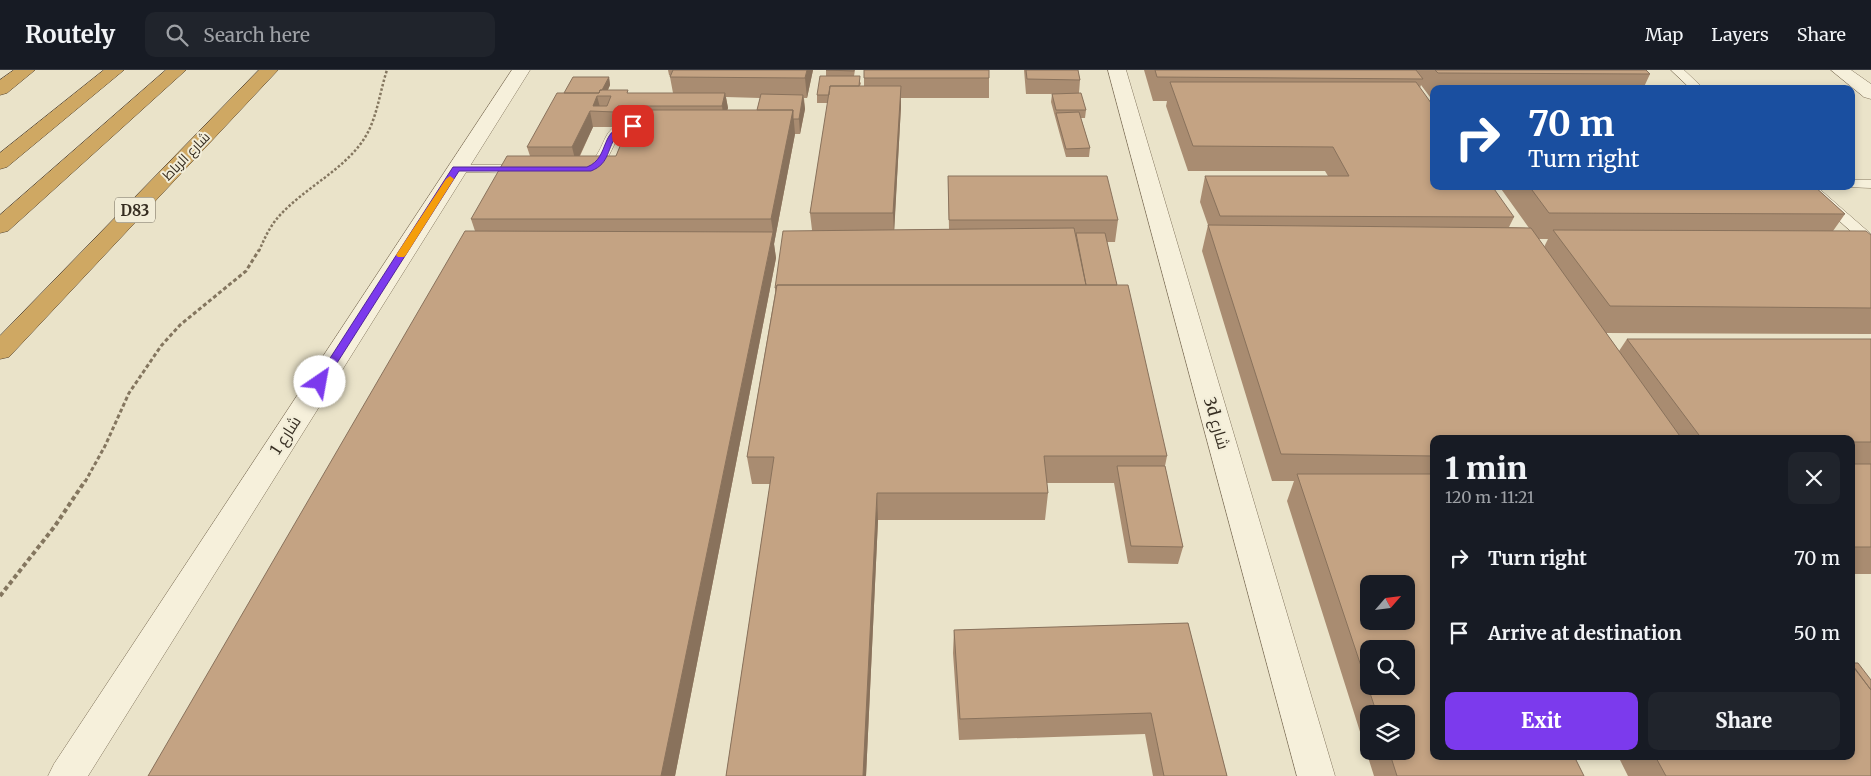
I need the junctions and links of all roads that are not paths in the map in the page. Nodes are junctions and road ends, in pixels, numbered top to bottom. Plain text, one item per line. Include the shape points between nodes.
1 (26, 70) edge
2 (115, 70) edge
3 (177, 70) edge
4 (269, 70) edge
5 (521, 70) edge
6 (1117, 70) edge
7 (1677, 70) edge
8 (1840, 70) edge
9 (1694, 85) edge
10 (0, 89) edge
11 (1871, 93) edge
12 (662, 126) edge
13 (0, 164) edge
14 (456, 169) junction
15 (535, 169) edge
16 (578, 170) edge
17 (1855, 184) edge
18 (1871, 184) edge
19 (1812, 190) edge
20 (0, 226) edge
21 (1871, 242) edge
22 (0, 351) edge
23 (67, 776) edge
24 (1316, 776) edge

1 - 10 highway
2 - 13 highway
3 - 20 highway
4 - 22 highway, شارع الرباط / D83
5 - 14 street, شارع 1
6 - 24 street, 3d شارع
7 - 9 lane
8 - 11 street
12 - 16 lane via 620,129 615,132 597,166
14 - 15 lane
14 - 23 street, شارع 1
17 - 18 lane
19 - 21 lane

